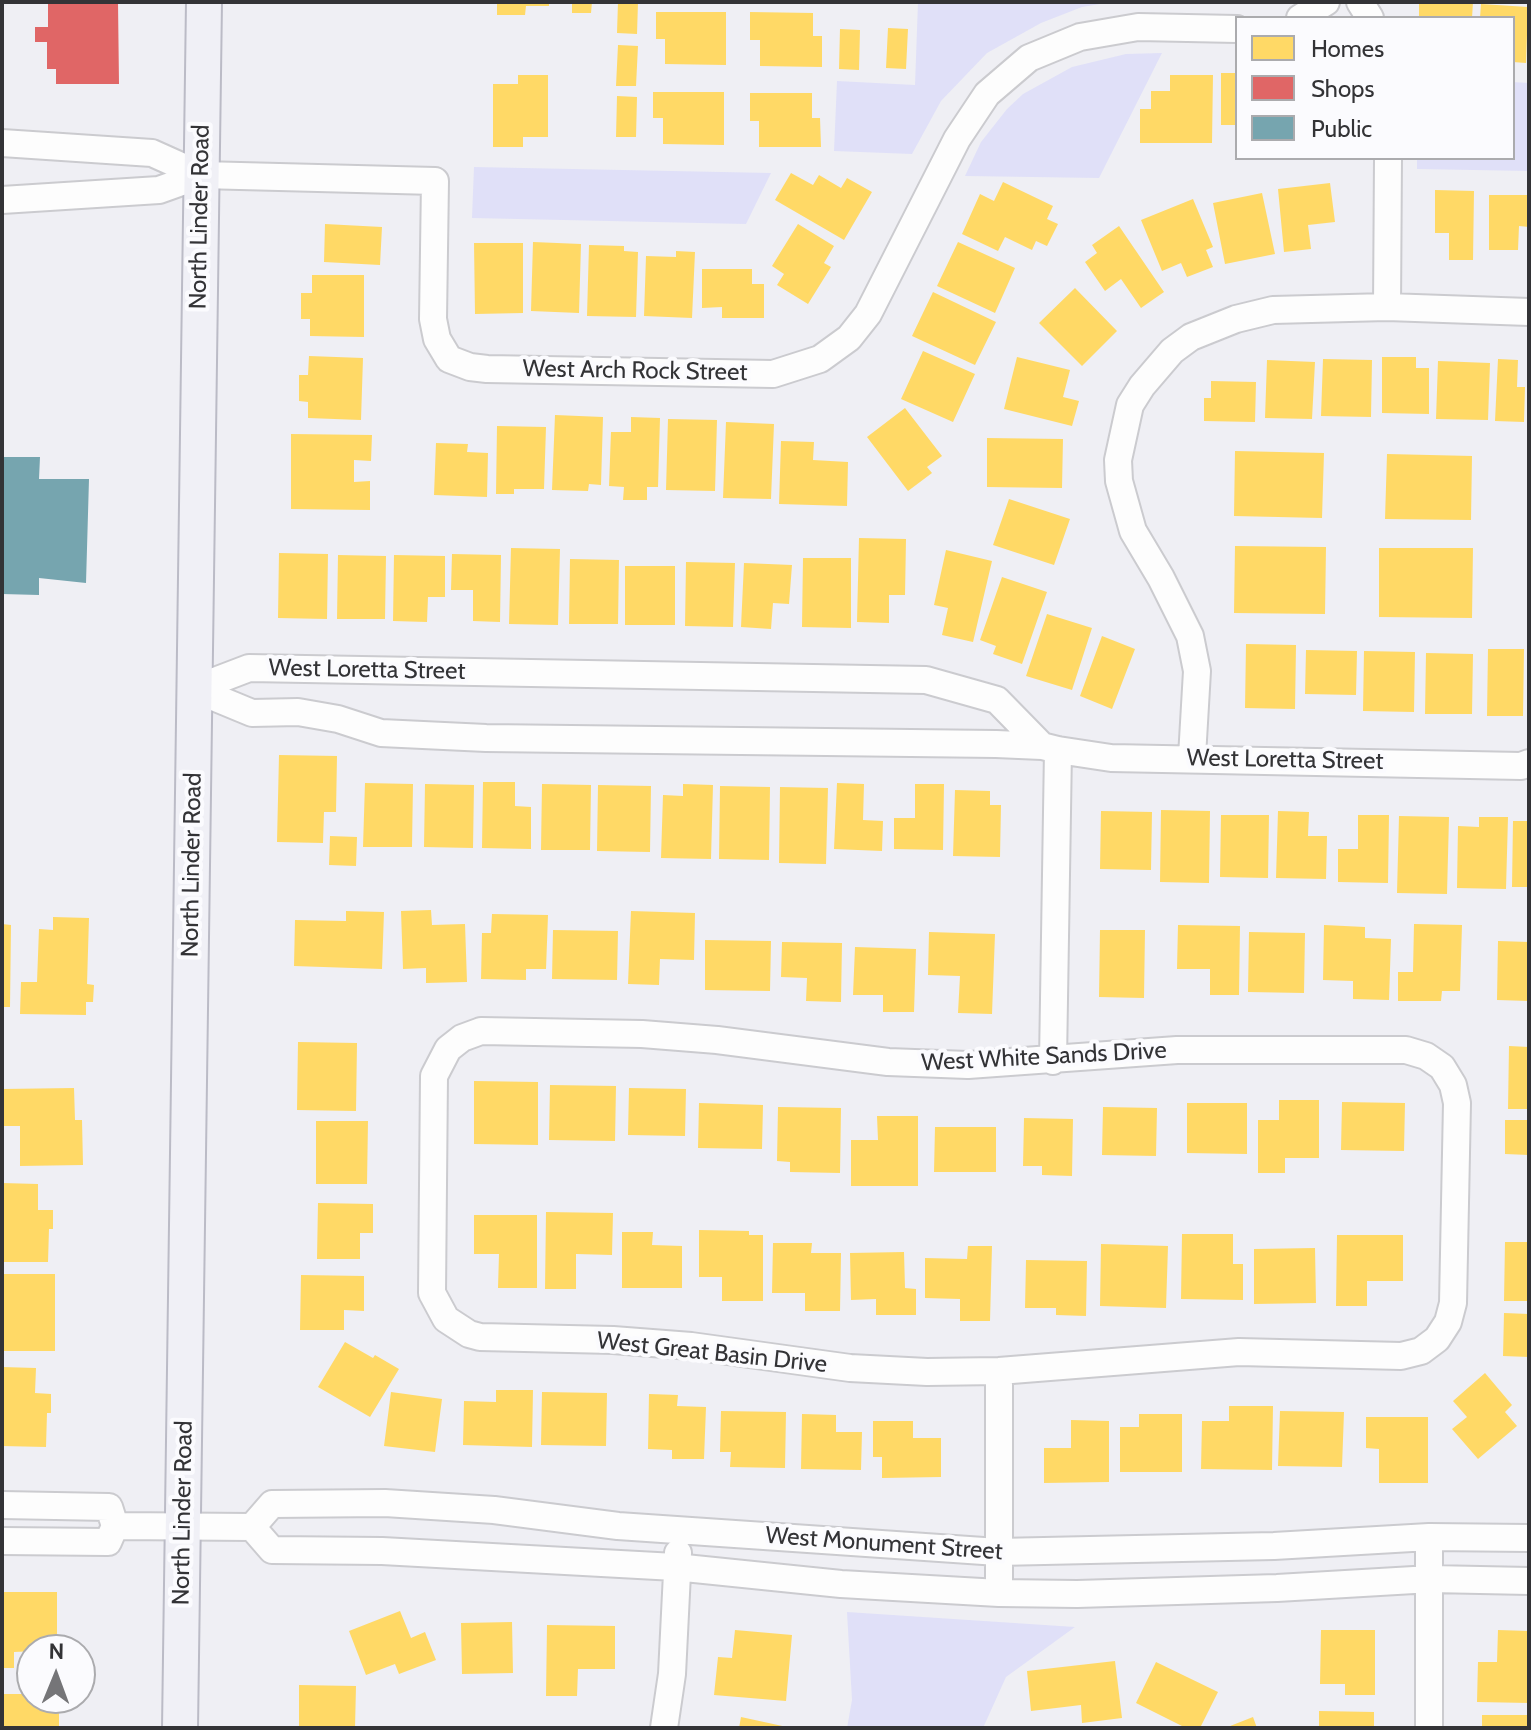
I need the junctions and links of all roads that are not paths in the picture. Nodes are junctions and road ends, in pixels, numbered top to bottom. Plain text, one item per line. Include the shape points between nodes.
1 (204, 2) edge
2 (1326, 2) edge
3 (1303, 16) edge
4 (1235, 29) edge
5 (2, 143) edge
6 (1388, 160) edge
7 (201, 175) junction
8 (2, 200) edge
9 (1387, 307) junction
10 (1529, 312) edge
11 (194, 689) junction
12 (1050, 748) junction
13 (1192, 757) junction
14 (1529, 763) edge
15 (1053, 1061) junction
16 (436, 1305) joint
17 (1437, 1339) joint
18 (999, 1371) junction
19 (2, 1505) edge
20 (115, 1526) junction
21 (183, 1526) junction
22 (252, 1527) junction
23 (682, 1531) junction
24 (1429, 1537) junction
25 (1529, 1538) edge
26 (2, 1541) edge
27 (998, 1552) junction
28 (675, 1567) junction
29 (1431, 1579) junction
30 (1529, 1581) edge
31 (999, 1593) junction
32 (180, 1728) edge
33 (664, 1728) edge
34 (1429, 1728) edge

1 - 7 main road, North Linder Road
2 - 3 street
4 - 7 street, West Arch Rock Street via 1138,27 1080,37 1029,58 987,94 957,139 868,314 849,338 820,359 773,374 470,367 449,359 433,319 435,181
5 - 7 street via 152,153
6 - 9 street
7 - 8 street via 159,190
7 - 11 main road, North Linder Road
9 - 10 street
9 - 13 street via 1273,310 1236,319 1191,337 1172,351 1130,405 1119,481 1133,531 1190,636 1197,671
11 - 12 street, West Loretta Street via 252,713 298,712 381,733
11 - 12 street, West Loretta Street via 249,668 926,680 997,700
11 - 21 main road, North Linder Road
12 - 13 street, West Loretta Street via 1111,758
12 - 15 street
13 - 14 street, West Loretta Street
15 - 16 street, West White Sands Drive via 888,1062 642,1034 481,1031 454,1044 434,1076 431,1281
15 - 17 street, West White Sands Drive via 1177,1050 1406,1050 1442,1067 1453,1085 1457,1119 1453,1303
16 - 18 street, West Great Basin Drive via 456,1328 480,1337 691,1346 850,1368
17 - 18 street, West Great Basin Drive via 1421,1351 1401,1356 1239,1352
18 - 27 street
19 - 20 street via 109,1507
20 - 21 street
20 - 26 street via 108,1542
21 - 22 street
21 - 32 main road, North Linder Road
22 - 23 street, West Monument Street via 272,1504 385,1503
22 - 28 street, West Monument Street via 272,1550
23 - 27 street, West Monument Street
23 - 28 street
24 - 25 street, West Monument Street
24 - 27 street, West Monument Street
24 - 29 street
27 - 31 street
28 - 31 street, West Monument Street
28 - 33 street via 672,1674
29 - 30 street, West Monument Street
29 - 31 street, West Monument Street
29 - 34 street

